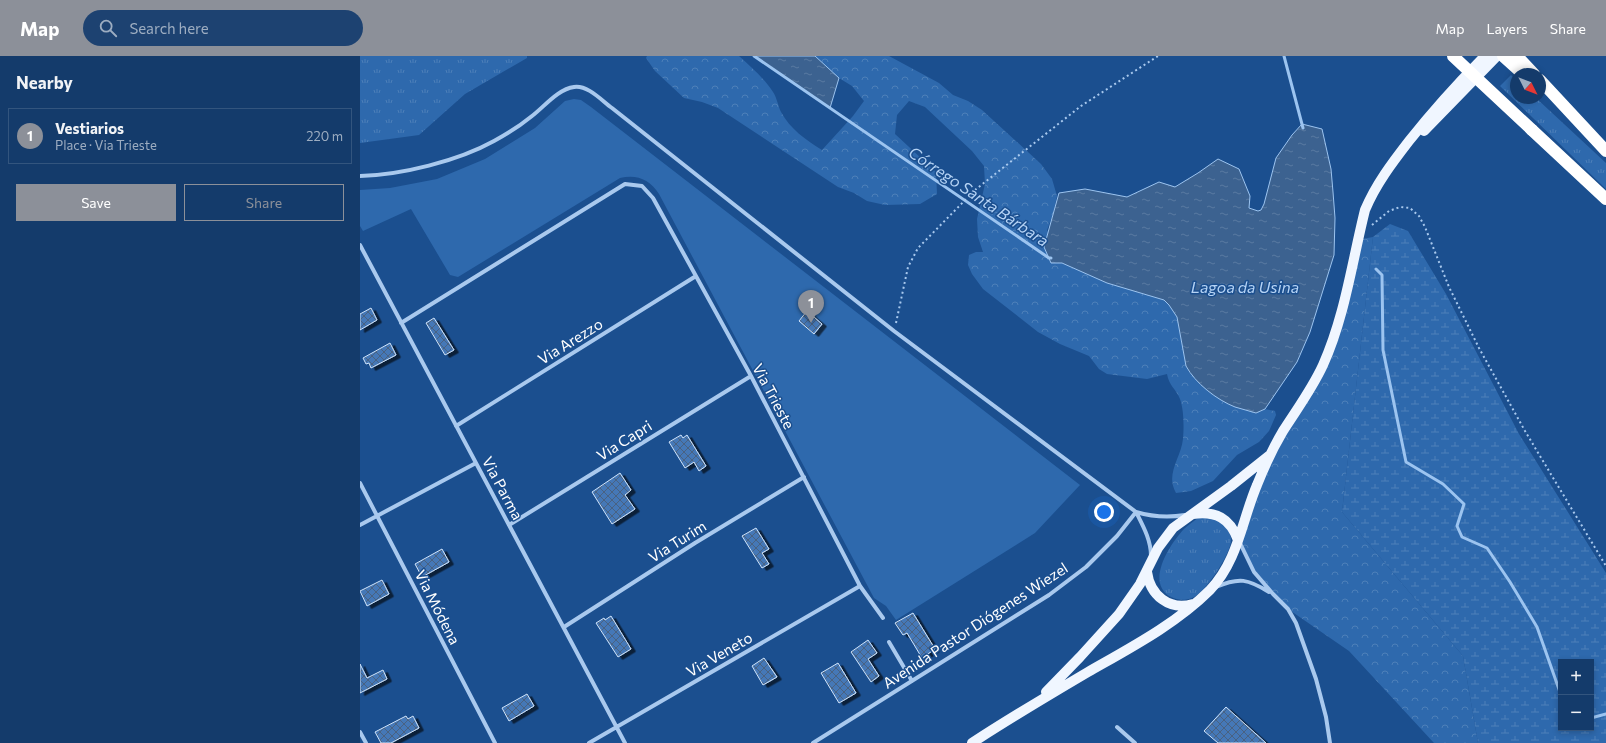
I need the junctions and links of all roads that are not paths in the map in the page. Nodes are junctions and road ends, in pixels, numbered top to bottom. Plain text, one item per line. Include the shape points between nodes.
1 (1453, 56) edge
2 (1485, 56) edge
3 (1497, 56) edge
4 (1503, 56) edge
5 (1517, 56) edge
6 (1520, 68) edge
7 (1524, 68) edge
8 (1546, 87) edge
9 (1546, 96) edge
10 (1606, 152) edge
11 (1389, 166) junction
12 (360, 176) edge
13 (1606, 199) edge
14 (360, 245) edge
15 (696, 276) junction
16 (401, 323) junction
17 (751, 376) junction
18 (456, 426) junction
19 (1272, 453) junction
20 (476, 463) junction
21 (804, 477) junction
22 (360, 483) edge
23 (1136, 512) junction
24 (1192, 514) junction
25 (378, 516) junction
26 (360, 525) edge
27 (509, 525) junction
28 (1238, 540) junction
29 (1151, 561) junction
30 (1147, 572) junction
31 (860, 586) junction
32 (1211, 589) junction
33 (1273, 594) junction
34 (1195, 603) junction
35 (883, 618) dead end
36 (564, 627) junction
37 (890, 642) dead end
38 (912, 681) junction
39 (1034, 703) junction
40 (1117, 727) dead end
41 (617, 728) junction
42 (360, 732) edge
43 (366, 743) edge
44 (494, 743) edge
45 (589, 743) edge
46 (625, 743) edge
47 (813, 743) edge
48 (972, 743) edge
49 (1135, 743) edge
50 (1330, 743) edge

1 - 13 highway, bridge
2 - 11 main road via 1438,106
3 - 11 main road
4 - 6 highway
5 - 7 highway
8 - 10 highway
9 - 10 highway
11 - 19 main road via 1365,210 1346,295 1323,365
12 - 23 street via 407,170 472,152 525,121 561,92 582,86 894,331
14 - 16 street, Via Parma
15 - 16 street, Via Trieste via 653,198 642,186 625,184
15 - 17 street, Via Trieste
15 - 18 street, Via Arezzo
16 - 18 street, Via Parma
17 - 21 street, Via Trieste
17 - 27 street, Via Capri
18 - 20 street, Via Parma
19 - 24 main road
19 - 28 main road via 1257,484
20 - 25 street
20 - 27 street, Via Parma
21 - 31 street, Via Trieste
21 - 36 street, Via Turim
22 - 25 street, Via Módena
23 - 24 street via 1160,517
23 - 29 street via 1149,541
23 - 38 street, Avenida Pastor Diógenes Wiezel via 1117,536 1086,567 1049,595
24 - 28 main road via 1211,513 1220,517 1235,531
24 - 29 main road via 1173,528
25 - 26 street
25 - 44 street, Via Módena
27 - 36 street, Via Parma
28 - 32 main road via 1228,565
28 - 33 street via 1254,572
29 - 30 main road
30 - 34 main road via 1151,588 1162,600 1178,606
30 - 39 main road via 1119,614
31 - 35 street, Via Trieste
31 - 41 street, Via Veneto
32 - 33 street via 1236,580 1255,583
32 - 34 main road
33 - 50 street via 1288,609 1302,638 1316,679
34 - 39 main road via 1160,629
36 - 41 street, Via Parma
37 - 38 street
38 - 47 street, Avenida Pastor Diógenes Wiezel
39 - 48 main road
40 - 49 street
41 - 45 street, Via Veneto
41 - 46 street, Via Parma
42 - 43 street

